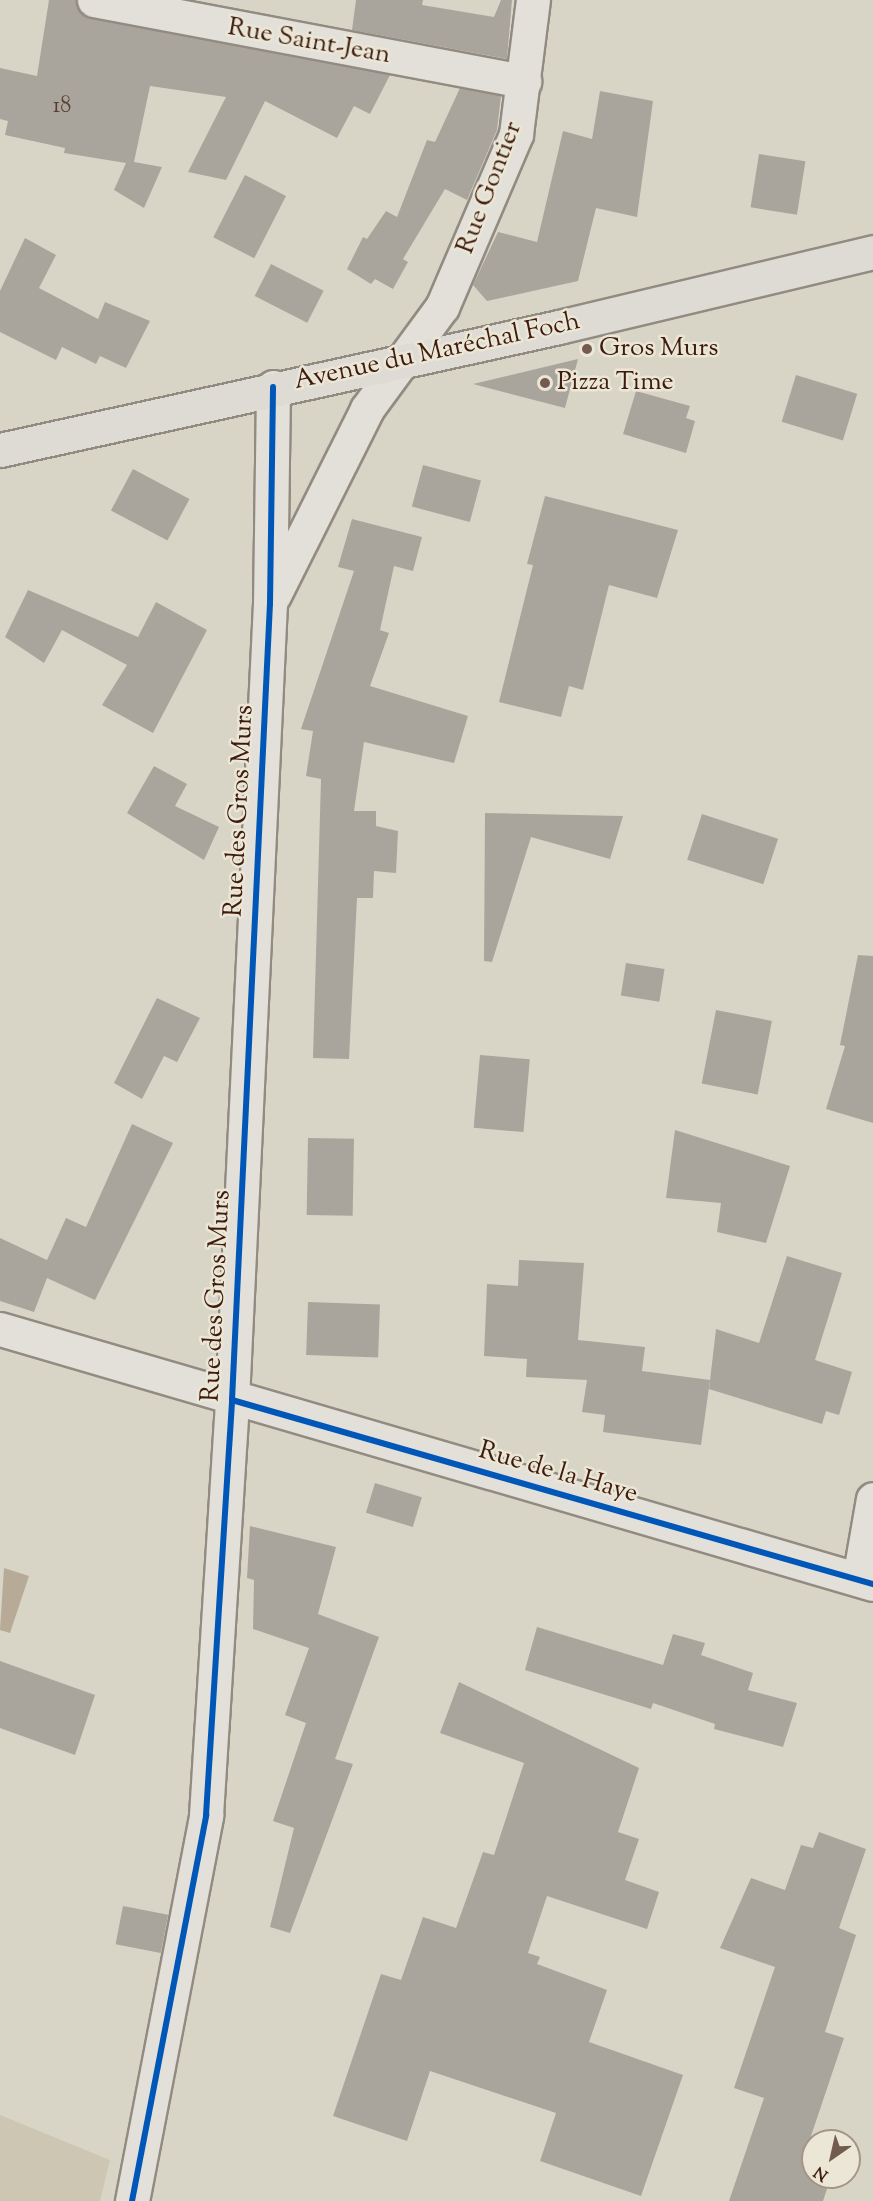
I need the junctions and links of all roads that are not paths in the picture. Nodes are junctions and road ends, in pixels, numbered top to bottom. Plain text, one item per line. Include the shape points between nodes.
1 (94, 0) edge
2 (533, 0) edge
3 (524, 81) junction
4 (873, 252) edge
5 (402, 359) junction
6 (273, 387) junction
7 (0, 450) edge
8 (270, 604) junction
9 (0, 1329) edge
10 (232, 1400) junction
11 (873, 1499) edge
12 (866, 1581) edge
13 (132, 2201) edge

1 - 3 street, Rue Saint-Jean
2 - 3 street, Rue Gontier
3 - 5 street, Rue Gontier via 516,134 442,307
4 - 5 main road, Avenue du Maréchal Foch
5 - 6 main road, Avenue du Maréchal Foch
5 - 8 street, Rue des Gros Murs via 367,409
6 - 7 main road, Avenue du Maréchal Foch
6 - 8 street, Rue des Gros Murs
8 - 10 street, Rue des Gros Murs
9 - 10 street, Rue de la Haye
10 - 12 street, Rue de la Haye
10 - 13 street, Rue des Gros Murs via 206,1815
11 - 12 street

